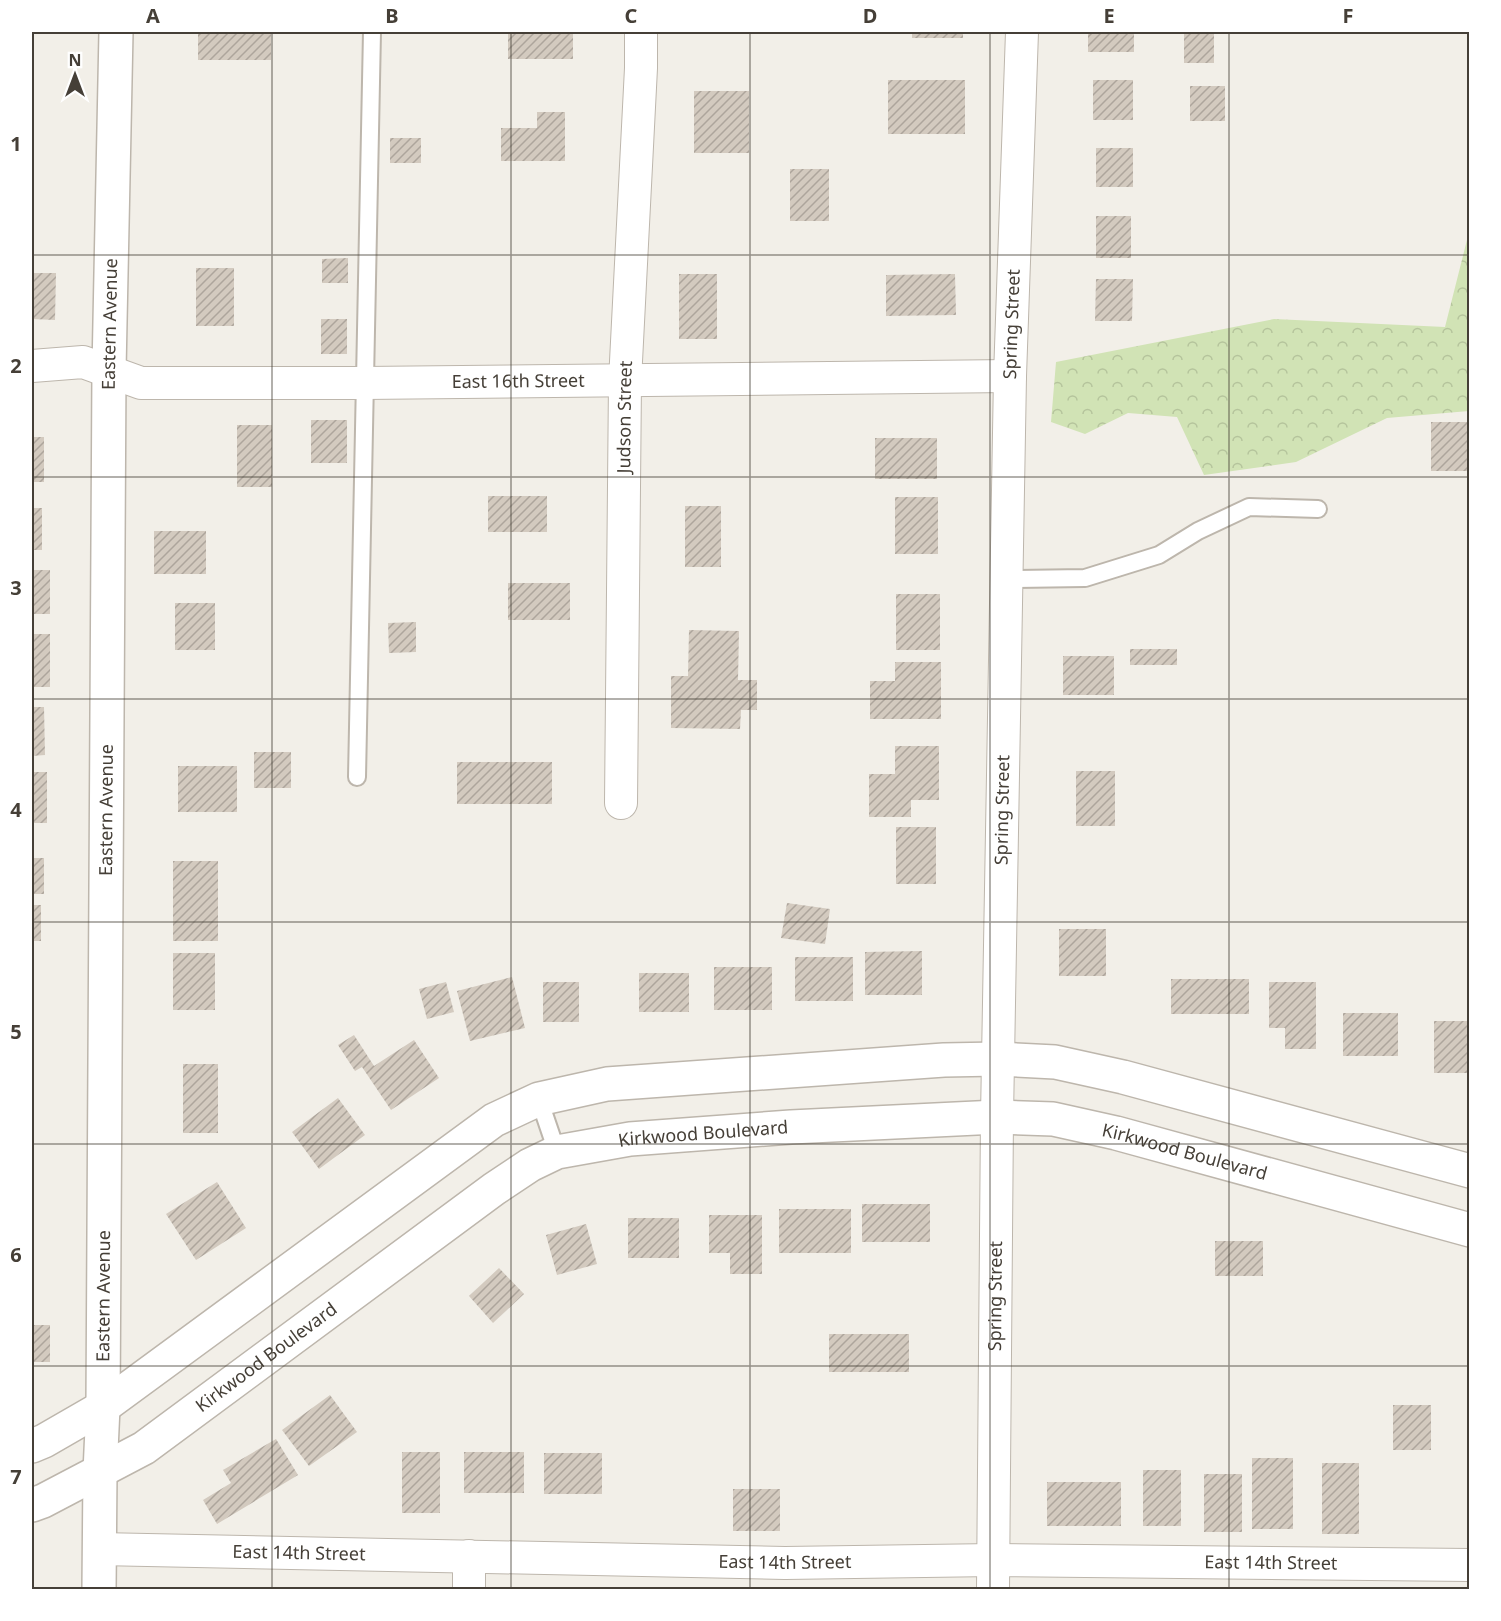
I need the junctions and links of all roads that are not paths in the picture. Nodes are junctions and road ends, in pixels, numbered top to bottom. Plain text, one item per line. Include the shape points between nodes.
1 (116, 32) edge
2 (372, 32) edge
3 (641, 32) edge
4 (1022, 32) edge
5 (32, 366) edge
6 (109, 370) junction
7 (1010, 376) junction
8 (625, 381) junction
9 (364, 383) junction
10 (1318, 509) dead end
11 (1008, 579) junction
12 (357, 777) dead end
13 (621, 802) dead end
14 (998, 1059) junction
15 (539, 1099) junction
16 (997, 1117) junction
17 (557, 1152) junction
18 (1470, 1171) edge
19 (1470, 1230) edge
20 (103, 1407) junction
21 (32, 1446) edge
22 (100, 1472) junction
23 (32, 1505) edge
24 (99, 1549) junction
25 (469, 1556) junction
26 (1470, 1565) edge
27 (994, 1575) edge
28 (99, 1590) edge
29 (469, 1590) edge

1 - 6 street, Eastern Avenue
2 - 9 lane
3 - 8 street, Judson Street
4 - 7 street, Spring Street
5 - 6 street, East 16th Street via 83,362
6 - 9 street, East 16th Street via 141,383
6 - 20 street, Eastern Avenue
7 - 8 street, East 16th Street
7 - 11 street, Spring Street
8 - 9 street, East 16th Street
8 - 13 street, Judson Street
9 - 12 lane
10 - 11 lane via 1249,507 1159,555 1085,578
11 - 14 street, Spring Street
14 - 15 street via 607,1084
14 - 16 street, Spring Street
14 - 18 street via 1055,1062 1123,1077
15 - 17 lane
15 - 20 street via 494,1120
16 - 17 street, Kirkwood Boulevard via 630,1139
16 - 19 street, Kirkwood Boulevard via 1053,1119 1116,1133
16 - 27 street, Spring Street
17 - 22 street, Kirkwood Boulevard via 494,1189 144,1448
20 - 21 street
20 - 22 street, Eastern Avenue
22 - 23 street, Kirkwood Boulevard
22 - 24 street, Eastern Avenue
24 - 25 street, East 14th Street
24 - 28 street, Eastern Avenue
25 - 27 street, East 14th Street via 785,1563
25 - 29 street
26 - 27 street, East 14th Street

